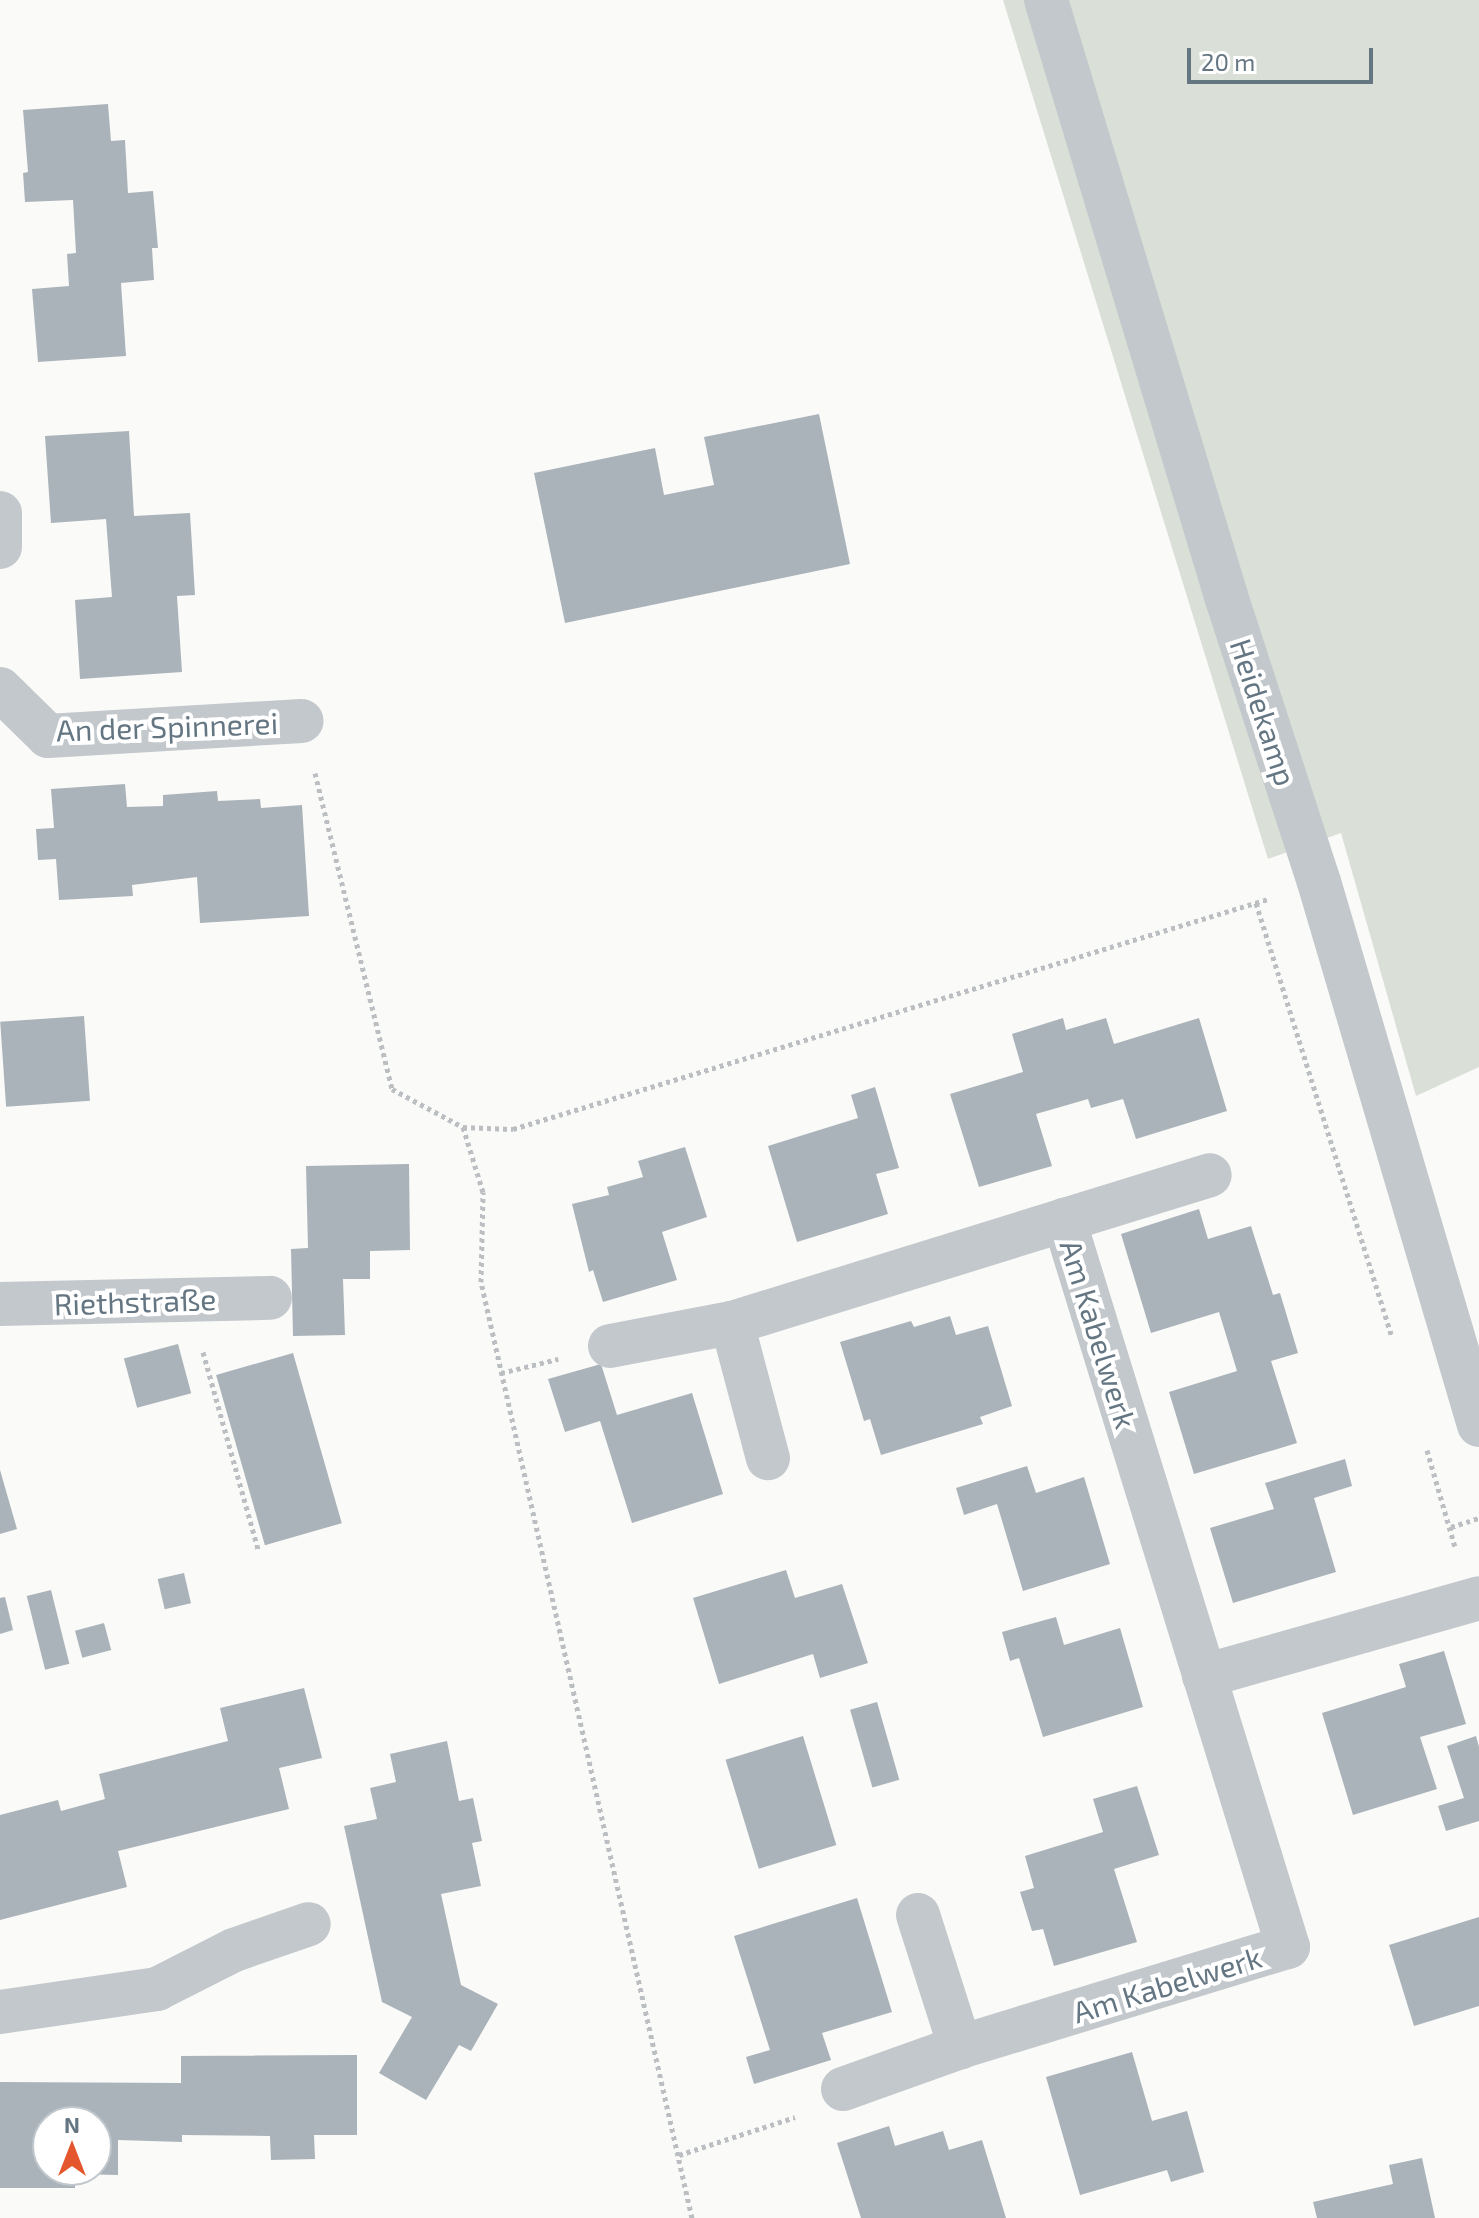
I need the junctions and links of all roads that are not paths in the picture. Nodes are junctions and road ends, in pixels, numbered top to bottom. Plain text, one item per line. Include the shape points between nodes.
1 (1046, 0) edge
2 (0, 513) edge
3 (0, 547) edge
4 (0, 689) edge
5 (302, 721) road end
6 (1210, 1175) dead end
7 (1064, 1220) junction
8 (270, 1298) dead end
9 (0, 1304) edge
10 (732, 1323) junction
11 (610, 1346) dead end
12 (1479, 1425) edge
13 (768, 1458) dead end
14 (1466, 1602) edge
15 (1204, 1676) junction
16 (918, 1915) dead end
17 (309, 1924) dead end
18 (0, 2012) edge
19 (960, 2047) junction
20 (843, 2089) road end

1 - 12 street, Heidekamp via 1226,596 1319,882
2 - 3 street
4 - 5 street, An der Spinnerei via 48,736
6 - 7 street, Am Kabelwerk
7 - 10 street, Am Kabelwerk
7 - 15 street, Am Kabelwerk
8 - 9 street, Riethstraße
10 - 11 street, Am Kabelwerk
10 - 13 street
14 - 15 street
15 - 19 street, Am Kabelwerk via 1288,1947
16 - 19 street
17 - 18 street via 234,1950 157,1989
19 - 20 street, Am Kabelwerk

